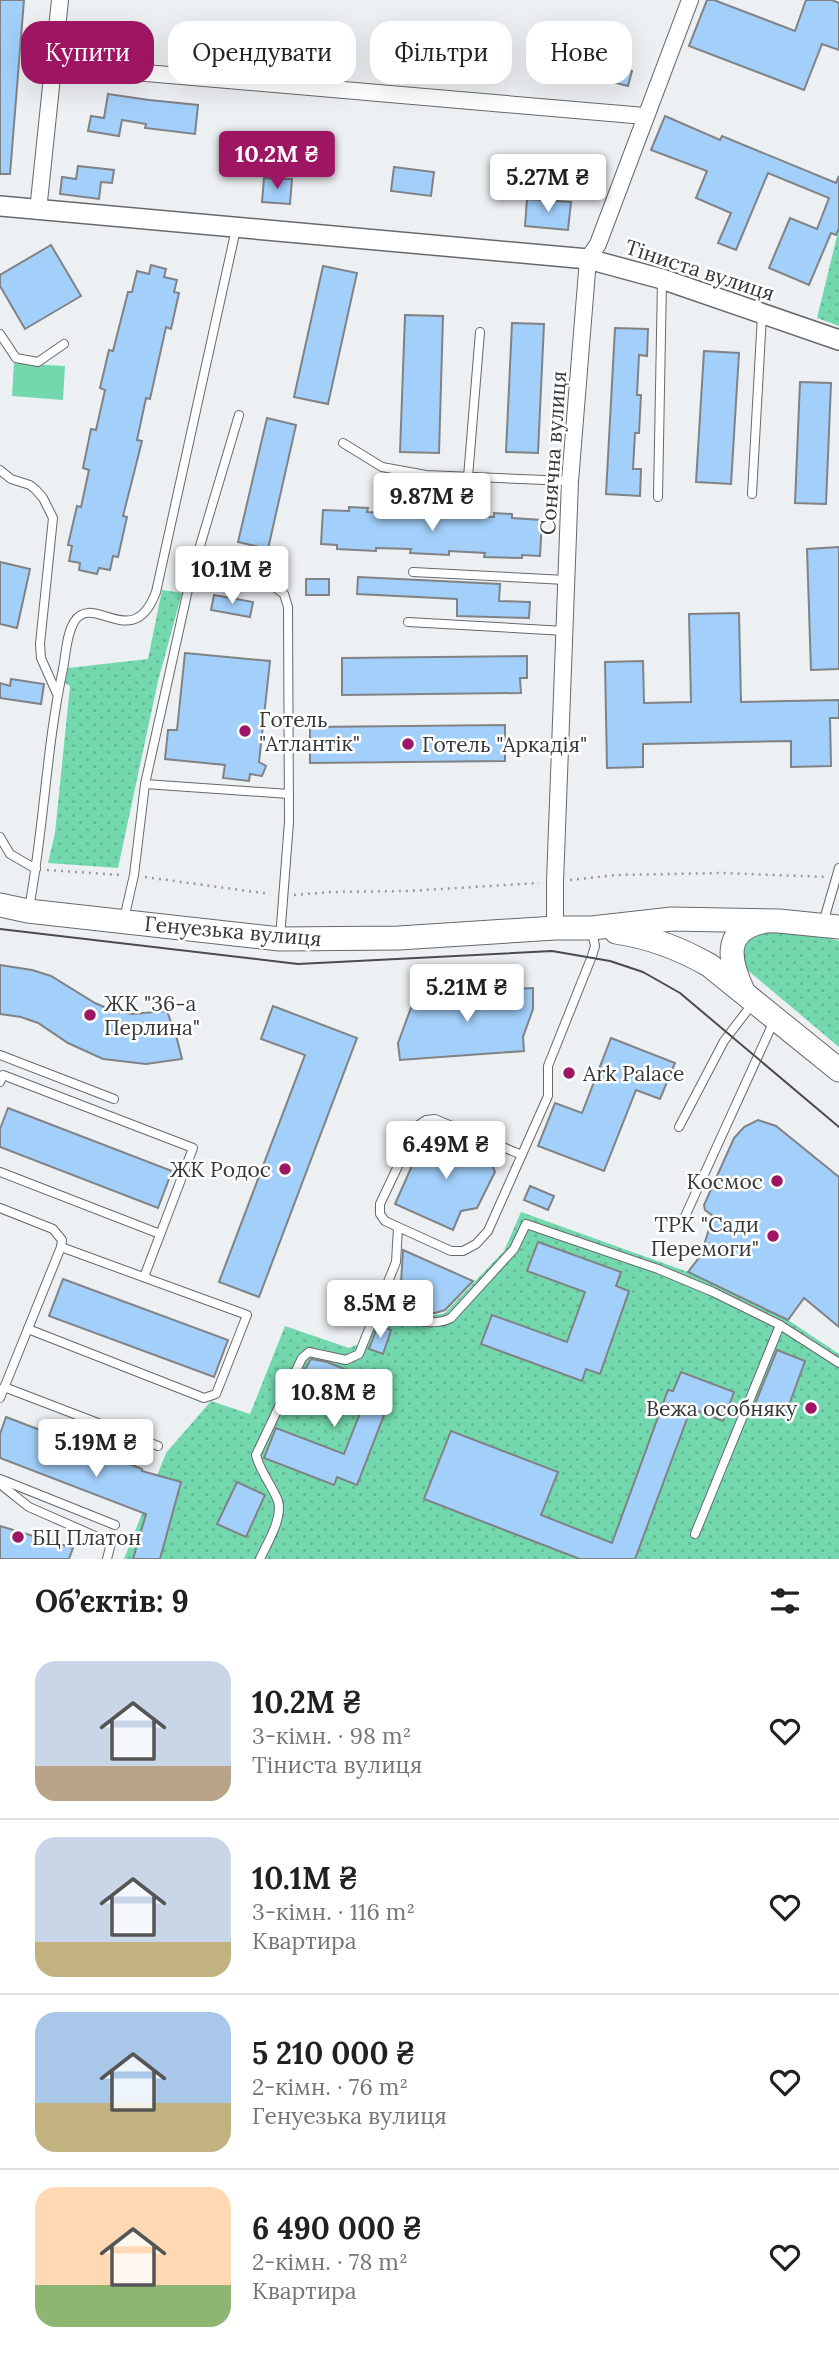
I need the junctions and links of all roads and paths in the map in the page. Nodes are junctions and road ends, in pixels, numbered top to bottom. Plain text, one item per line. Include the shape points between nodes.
1 (61, 0) edge
2 (690, 0) edge
3 (58, 21) edge
4 (154, 74) edge
5 (51, 84) edge
6 (645, 116) junction
7 (0, 206) edge
8 (38, 211) junction
9 (236, 229) junction
10 (588, 259) junction
11 (662, 279) junction
12 (762, 315) junction
13 (480, 332) dead end
14 (0, 334) edge
15 (839, 340) edge
16 (64, 344) dead end
17 (239, 415) dead end
18 (343, 443) dead end
19 (0, 470) edge
20 (468, 477) junction
21 (570, 481) junction
22 (752, 494) dead end
23 (658, 497) dead end
24 (413, 572) dead end
25 (191, 576) junction
26 (566, 580) junction
27 (408, 622) dead end
28 (565, 631) junction
29 (57, 694) junction
30 (145, 785) junction
31 (289, 794) junction
32 (0, 837) edge
33 (839, 868) edge
34 (36, 869) junction
35 (134, 876) junction
36 (835, 881) junction
37 (555, 882) junction
38 (282, 896) junction
39 (0, 905) edge
40 (28, 911) junction
41 (123, 921) junction
42 (779, 921) junction
43 (830, 926) edge
44 (555, 928) junction
45 (592, 928) junction
46 (280, 939) junction
47 (749, 996) junction
48 (776, 1018) junction
49 (0, 1055) edge
50 (839, 1070) edge
51 (0, 1082) edge
52 (114, 1099) dead end
53 (679, 1127) dead end
54 (522, 1155) junction
55 (0, 1172) edge
56 (0, 1209) edge
57 (682, 1223) dead end
58 (398, 1228) junction
59 (160, 1234) junction
60 (61, 1247) junction
61 (144, 1277) junction
62 (377, 1310) junction
63 (780, 1325) junction
64 (28, 1329) junction
65 (839, 1363) edge
66 (4, 1387) junction
67 (0, 1398) edge
68 (158, 1446) dead end
69 (0, 1479) edge
70 (0, 1484) edge
71 (115, 1525) dead end
72 (695, 1534) dead end
73 (107, 1559) edge
74 (260, 1559) edge

1 - 3 street
2 - 6 street, Сонячна вулиця
4 - 6 street
5 - 8 street
6 - 10 street, Сонячна вулиця via 598,244
7 - 8 street, Тіниста вулиця
8 - 9 street, Тіниста вулиця
9 - 10 street, Тіниста вулиця
9 - 29 lane via 151,606 135,620 91,613 76,619
10 - 11 street, Тіниста вулиця
10 - 21 street, Сонячна вулиця
11 - 12 street, Тіниста вулиця
11 - 23 lane
12 - 15 street, Тіниста вулиця
12 - 22 lane
13 - 20 lane
14 - 16 lane via 16,358 38,362
17 - 25 lane
18 - 20 lane via 382,467
19 - 29 lane via 36,490 53,518 40,644 41,658
20 - 21 lane
21 - 26 street, Сонячна вулиця
24 - 26 lane
25 - 30 lane
25 - 31 lane via 273,586 284,594 288,607
26 - 28 street, Сонячна вулиця
27 - 28 lane
28 - 37 street, Сонячна вулиця
29 - 34 lane
30 - 31 lane
30 - 35 lane
31 - 38 lane
32 - 34 lane via 10,854
33 - 36 lane
34 - 35 path
34 - 40 lane
35 - 38 path
35 - 41 lane
36 - 37 path via 824,876 723,873 617,875
36 - 43 lane
37 - 38 path
37 - 44 street, Сонячна вулиця
38 - 46 lane
39 - 40 main road, Генуезька вулиця
40 - 41 main road, Генуезька вулиця
41 - 46 main road, Генуезька вулиця
42 - 43 main road, Генуезька вулиця
42 - 45 main road, Генуезька вулиця via 672,919
42 - 47 main road via 755,924 736,938 732,959
44 - 45 main road, Генуезька вулиця
44 - 46 main road, Генуезька вулиця via 399,938
45 - 47 main road, Генуезька вулиця via 656,940 686,952
45 - 54 lane via 596,946 548,1066 548,1096
47 - 48 main road, Генуезька вулиця
47 - 53 lane
48 - 50 main road, Генуезька вулиця
48 - 57 lane
49 - 52 lane
51 - 59 lane via 3,1075 193,1148
54 - 58 lane via 488,1231 476,1244 451,1251
54 - 58 lane via 435,1119 426,1120 417,1126 380,1204 384,1221
55 - 59 lane
56 - 60 lane via 53,1229 59,1233
58 - 62 lane via 396,1262
59 - 61 lane
60 - 61 lane
60 - 64 lane
61 - 64 lane via 247,1315 216,1395 204,1398
62 - 63 lane via 412,1319 443,1322 451,1318 514,1249 526,1224 658,1269
62 - 74 lane via 359,1354 346,1360 309,1352 302,1358 261,1444 256,1455 259,1468 278,1502 278,1516
63 - 65 lane
63 - 72 lane
64 - 66 lane
66 - 67 lane
66 - 68 lane
69 - 71 lane
70 - 73 lane via 29,1507 111,1543

